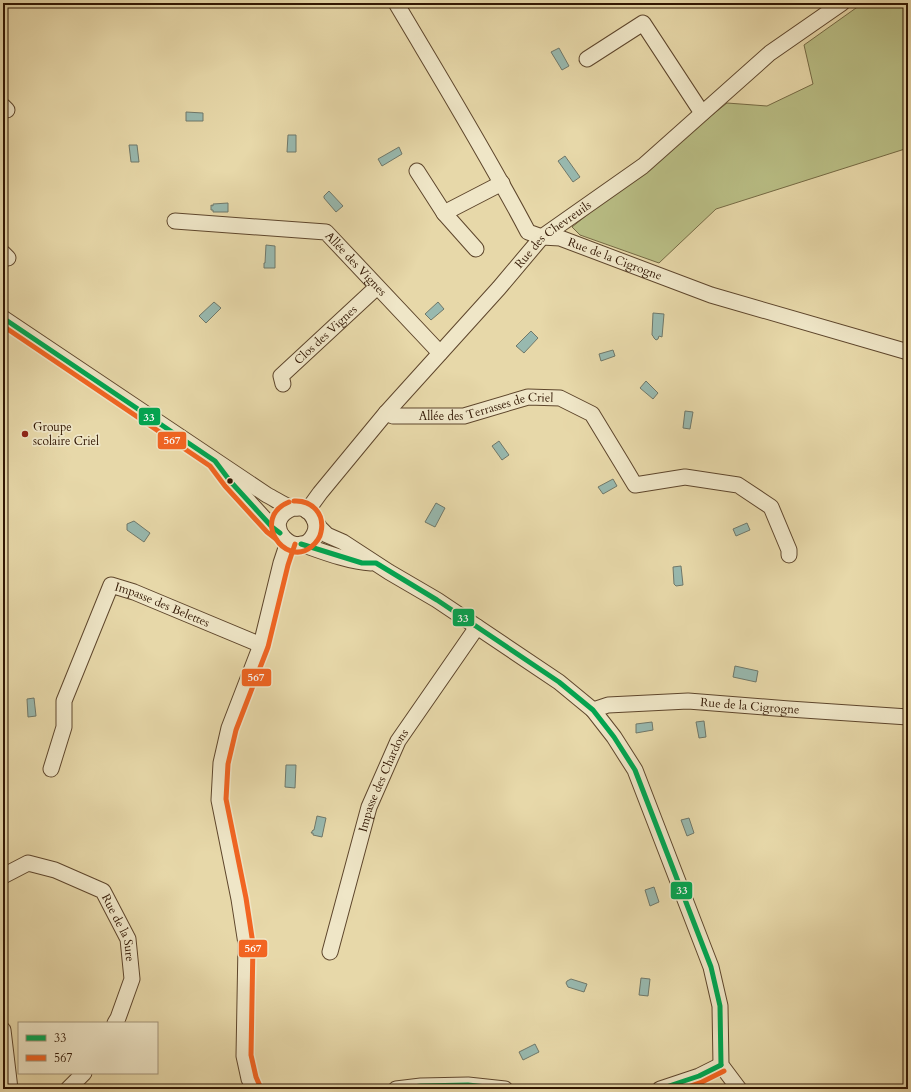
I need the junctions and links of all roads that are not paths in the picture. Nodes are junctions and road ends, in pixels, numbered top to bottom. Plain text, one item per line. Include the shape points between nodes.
1 (396, 3) edge
2 (842, 3) edge
3 (587, 59) dead end
4 (702, 114) junction
5 (417, 171) dead end
6 (502, 183) junction
7 (444, 213) junction
8 (175, 221) dead end
9 (542, 237) junction
10 (476, 249) dead end
11 (377, 287) junction
12 (3, 318) edge
13 (908, 352) edge
14 (440, 353) junction
15 (283, 384) dead end
16 (386, 413) junction
17 (215, 461) junction
18 (305, 513) junction
19 (290, 540) junction
20 (789, 555) dead end
21 (376, 563) junction
22 (477, 627) junction
23 (261, 645) junction
24 (593, 710) junction
25 (908, 717) edge
26 (51, 769) dead end
27 (3, 876) edge
28 (330, 952) dead end
29 (116, 1022) edge
30 (3, 1030) edge
31 (721, 1065) junction
32 (83, 1074) edge
33 (10, 1089) edge
34 (68, 1089) edge
35 (254, 1089) edge
36 (396, 1089) edge
37 (505, 1089) edge
38 (660, 1089) edge
39 (739, 1089) edge

1 - 6 street, Rue de la Cigrogne
2 - 4 street, Rue des Chevreuils via 770,53
3 - 4 street via 643,23
4 - 9 street, Rue des Chevreuils via 642,166
5 - 7 street
6 - 7 street
6 - 9 street, Rue de la Cigrogne via 528,232
7 - 10 street
8 - 11 street, Allée des Vignes via 326,232
9 - 13 street, Rue de la Cigrogne via 560,238 711,295
9 - 14 street, Rue des Chevreuils
11 - 14 street, Allée des Vignes
11 - 15 street, Clos des Vignes via 281,376
12 - 17 street
14 - 16 street, Rue des Chevreuils
16 - 18 street, Rue des Chevreuils
16 - 20 street, Allée des Terrasses de Criel via 393,416 464,416 528,397 560,398 592,414 634,485 686,477 738,485 771,507
17 - 18 street via 267,495
17 - 19 street via 272,527
18 - 19 street via 315,529 314,534 306,542
18 - 19 street via 284,513 281,518 279,523
18 - 21 street via 327,535
19 - 21 street via 362,563
19 - 23 street via 281,563
21 - 22 street
22 - 24 street via 559,682
22 - 28 street, Impasse des Chardons via 398,741 369,807
23 - 26 street, Impasse des Belettes via 134,592 111,585 64,701 64,727
23 - 35 street via 229,728 221,763 219,800 246,944 244,1056 249,1080
24 - 25 street, Rue de la Cigrogne via 608,705 688,701
24 - 31 street via 635,770 711,967 720,1006
27 - 29 street, Rue de la Sure via 28,862 55,870 103,891 128,939 132,979
30 - 33 street
31 - 38 street via 699,1076
31 - 39 street
32 - 34 street
36 - 37 street via 468,1085

